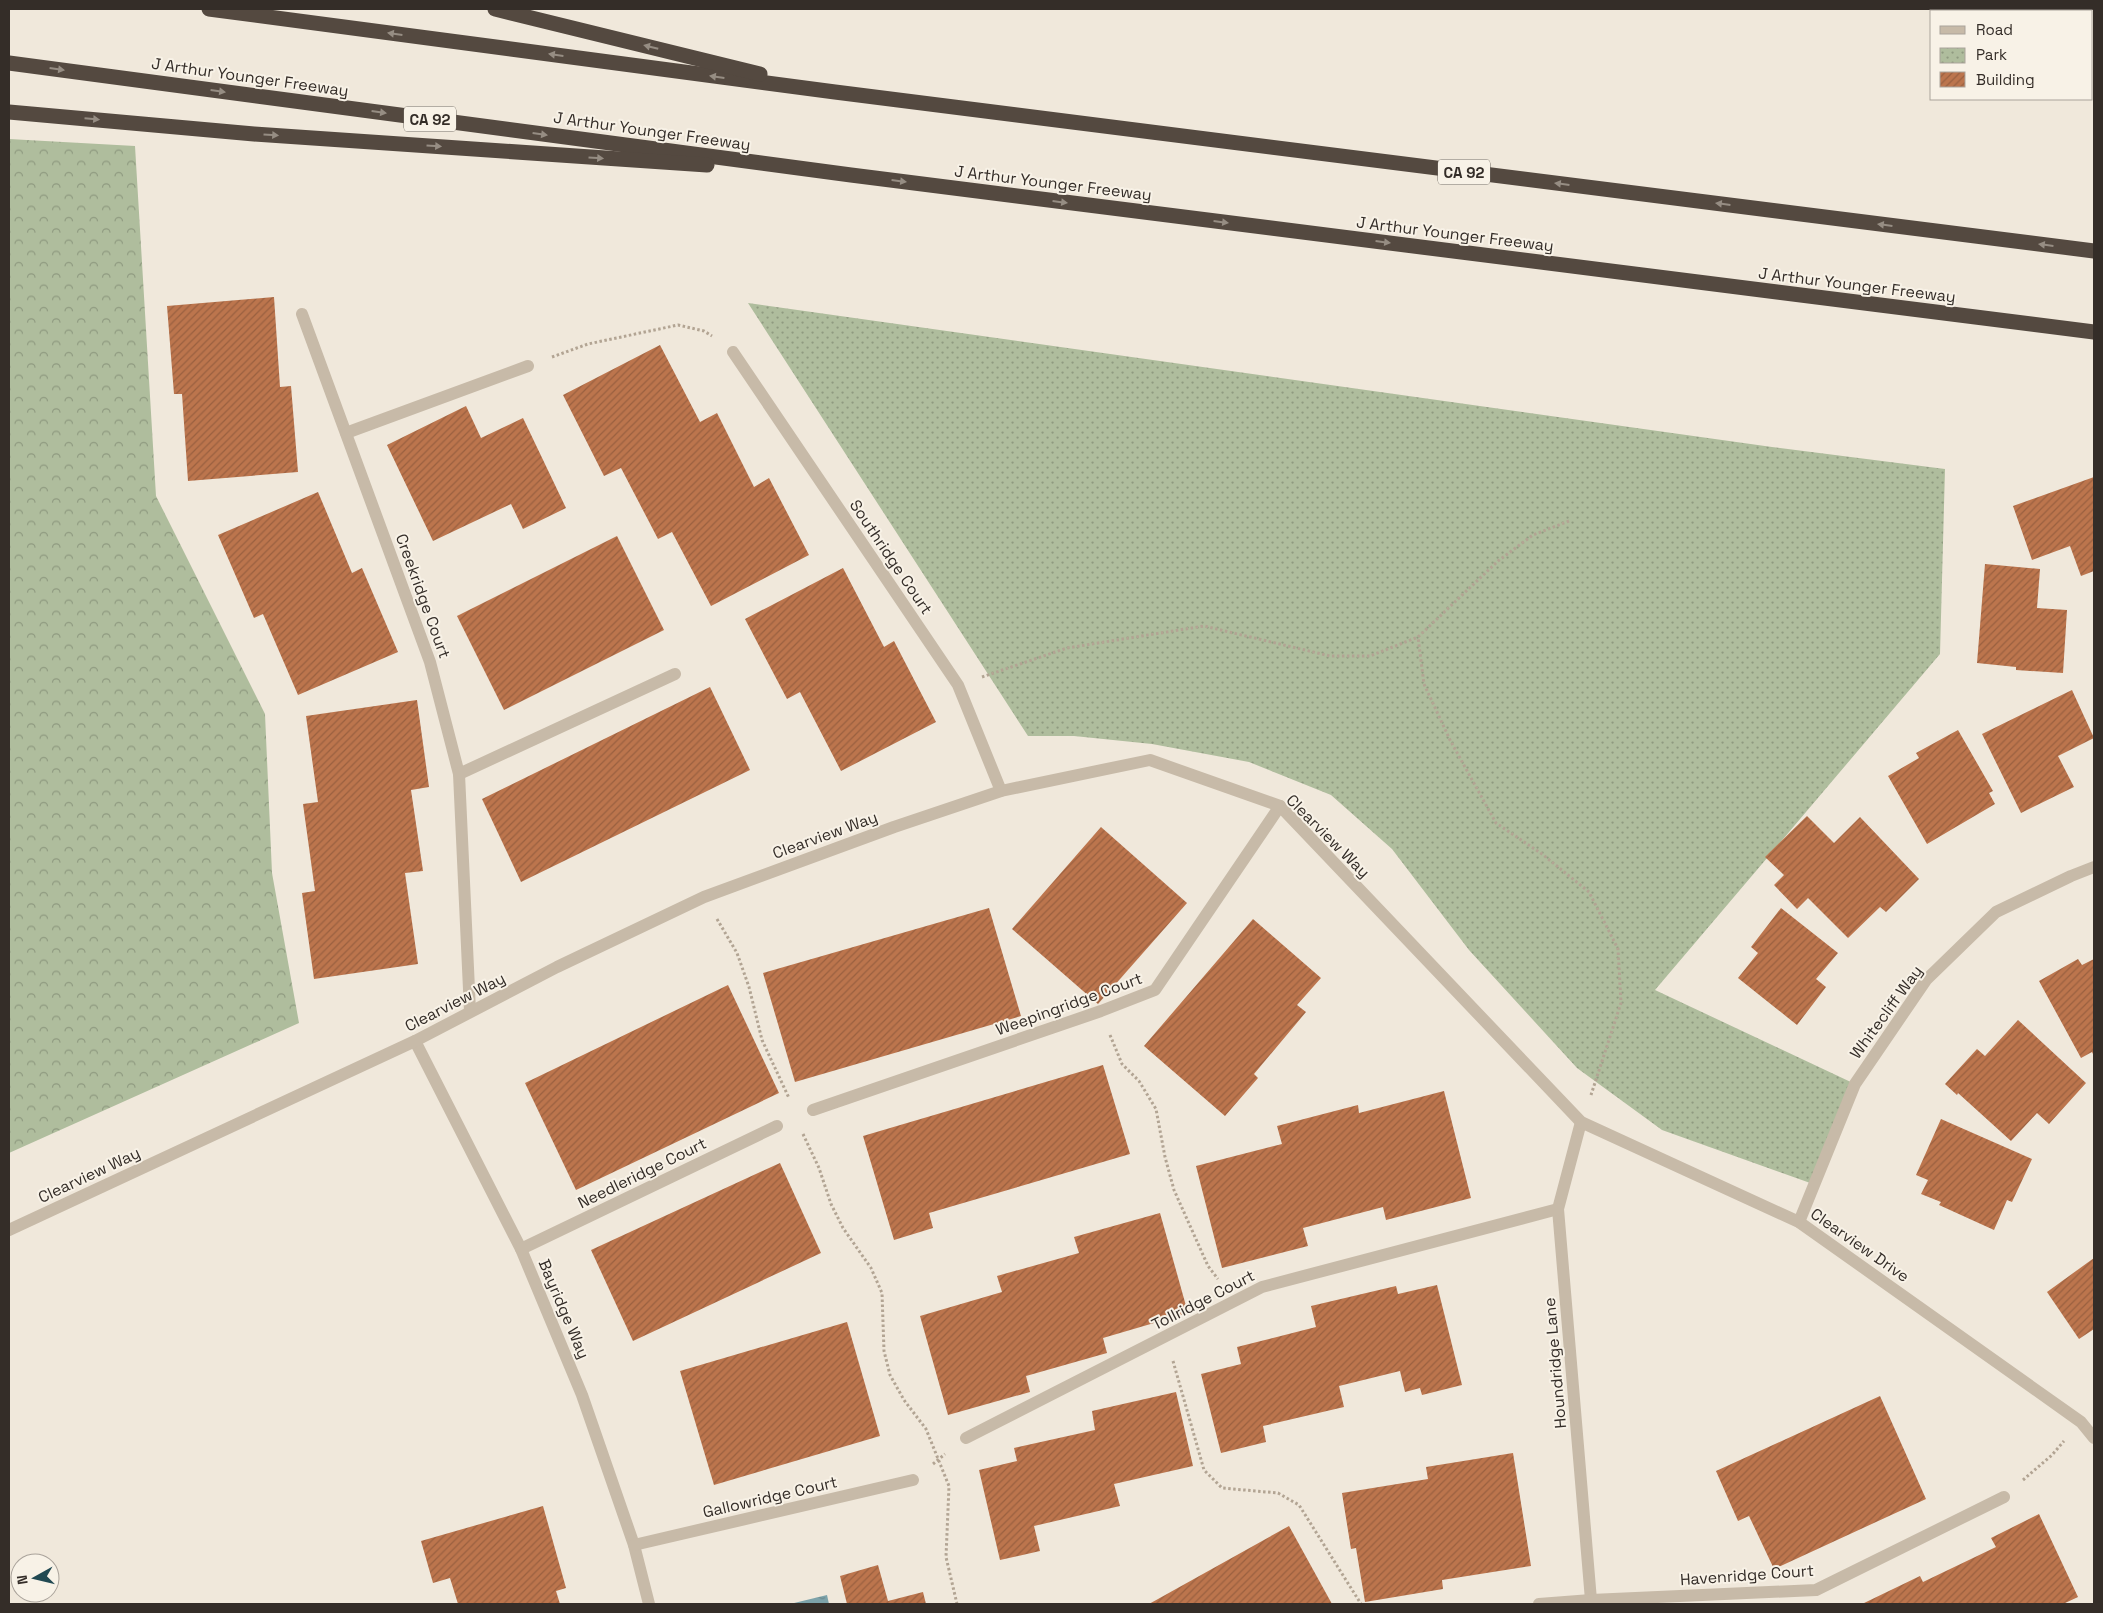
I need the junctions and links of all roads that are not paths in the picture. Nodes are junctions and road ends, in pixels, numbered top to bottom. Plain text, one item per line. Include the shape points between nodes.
1 (209, 9) edge
2 (495, 9) edge
3 (9, 63) edge
4 (835, 92) junction
5 (9, 112) edge
6 (851, 175) junction
7 (2094, 251) edge
8 (302, 314) dead end
9 (2094, 332) edge
10 (734, 352) road end
11 (528, 366) road end
12 (346, 433) junction
13 (675, 674) dead end
14 (459, 774) junction
15 (1001, 791) junction
16 (1280, 806) junction
17 (2094, 867) edge
18 (470, 1011) junction
19 (415, 1041) junction
20 (813, 1110) dead end
21 (1581, 1122) junction
22 (777, 1126) dead end
23 (1558, 1209) junction
24 (1799, 1222) junction
25 (9, 1230) edge
26 (520, 1248) junction
27 (966, 1438) road end
28 (2094, 1438) edge
29 (913, 1480) road end
30 (2004, 1497) road end
31 (634, 1545) junction
32 (1590, 1602) edge
33 (649, 1604) edge
34 (1539, 1604) edge

4 -> 1 highway, CA 92
4 -> 2 highway
3 -> 6 highway, J Arthur Younger Freeway / CA 92
7 -> 4 highway, CA 92
5 -> 6 highway via 264,135
6 -> 9 highway, J Arthur Younger Freeway / CA 92
8 - 12 street, Creekridge Court
10 - 15 street, Southridge Court via 958,685
11 - 12 street
12 - 14 street, Creekridge Court via 430,662
13 - 14 street
14 - 18 street, Creekridge Court
15 - 16 street, Clearview Way via 1150,760
15 - 18 street, Clearview Way via 704,897
16 - 20 street, Weepingridge Court via 1155,990
16 - 21 street, Clearview Way
17 - 24 street, Whitecliff Way via 1996,912 1926,980 1855,1084
18 - 19 street, Clearview Way
19 - 25 street, Clearview Way
19 - 26 street, Bayridge Way
21 - 23 street, Houndridge Lane
21 - 24 street, Clearview Drive
22 - 26 street, Needleridge Court
23 - 27 street, Tollridge Court via 1262,1287
23 - 32 street, Houndridge Lane
24 - 28 street, Clearview Drive via 2081,1422
26 - 31 street, Bayridge Way via 582,1395
29 - 31 street, Gallowridge Court
30 - 32 street, Havenridge Court via 1816,1590
31 - 33 street, Bayridge Way
32 - 34 street, Havenridge Court

